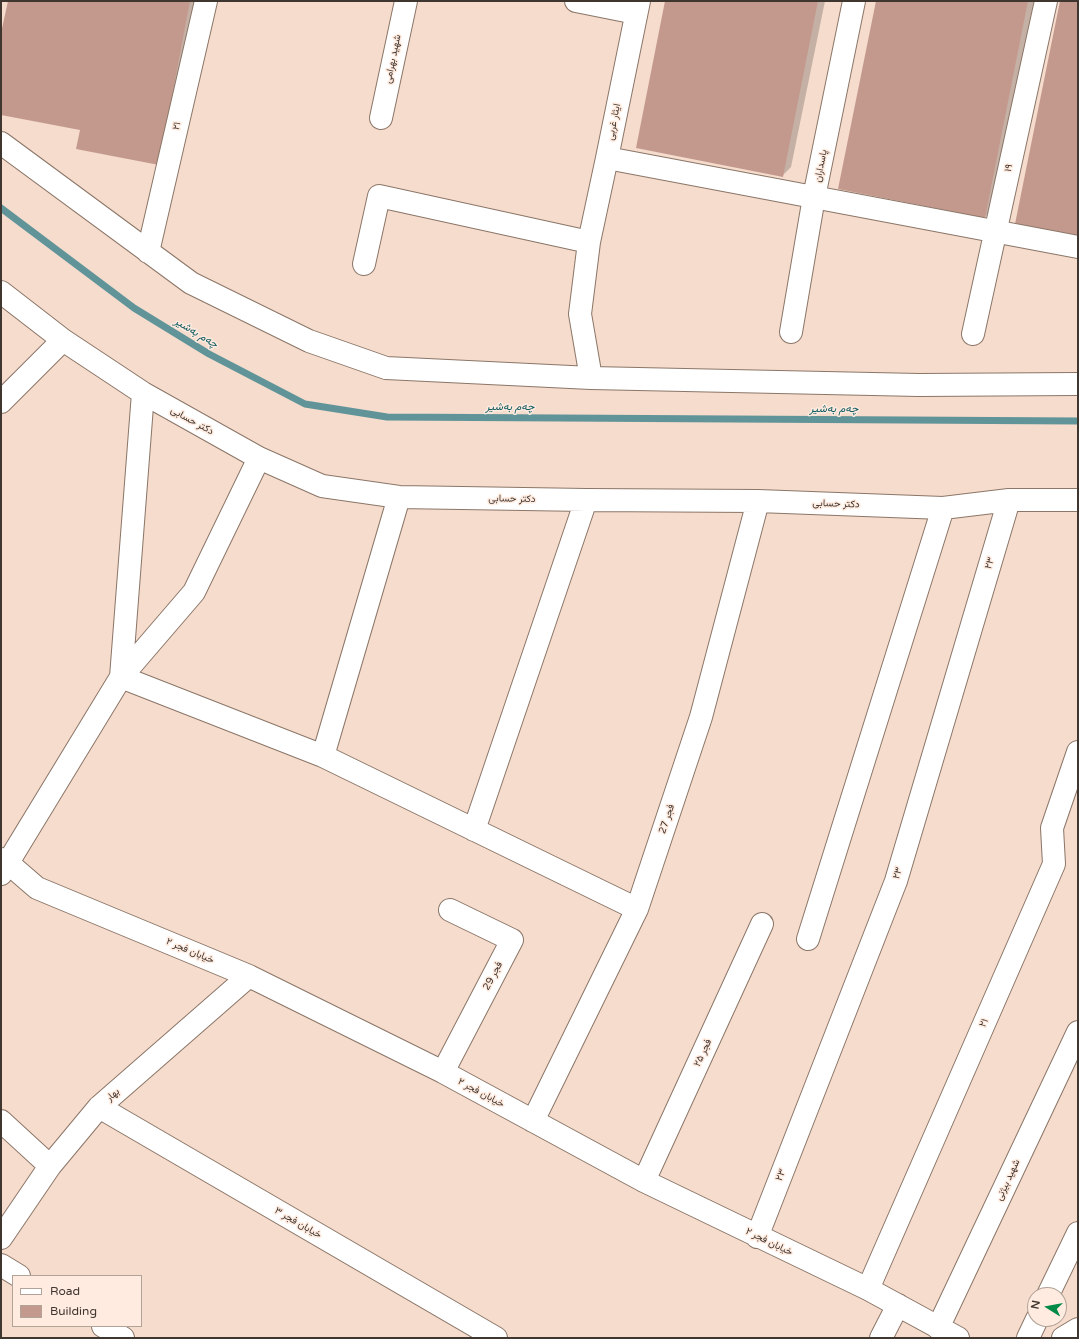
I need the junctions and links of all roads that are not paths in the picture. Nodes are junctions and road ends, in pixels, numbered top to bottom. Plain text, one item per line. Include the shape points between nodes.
1 (206, 1) edge
2 (406, 1) edge
3 (576, 1) edge
4 (854, 1) edge
5 (1046, 1) edge
6 (637, 7) edge
7 (381, 118) dead end
8 (1, 143) edge
9 (607, 158) junction
10 (814, 197) junction
11 (996, 231) junction
12 (589, 242) junction
13 (1078, 247) edge
14 (148, 252) junction
15 (364, 264) dead end
16 (1, 292) edge
17 (791, 332) dead end
18 (972, 334) dead end
19 (63, 340) junction
20 (591, 378) junction
21 (1078, 384) edge
22 (143, 393) junction
23 (1, 402) edge
24 (259, 458) junction
25 (400, 497) junction
26 (586, 500) junction
27 (1009, 500) junction
28 (1078, 500) edge
29 (758, 501) junction
30 (942, 508) junction
31 (121, 677) junction
32 (1078, 752) edge
33 (323, 756) junction
34 (474, 830) junction
35 (3, 866) edge
36 (637, 909) junction
37 (450, 910) dead end
38 (762, 924) dead end
39 (808, 939) dead end
40 (249, 976) junction
41 (1078, 1032) edge
42 (443, 1072) junction
43 (99, 1107) junction
44 (1, 1121) edge
45 (533, 1121) junction
46 (50, 1166) junction
47 (644, 1181) junction
48 (1078, 1233) edge
49 (757, 1237) junction
50 (1, 1238) edge
51 (1, 1265) edge
52 (18, 1275) edge
53 (1052, 1287) edge
54 (868, 1290) junction
55 (898, 1305) junction
56 (105, 1327) edge
57 (1033, 1327) edge
58 (938, 1328) junction
59 (1078, 1329) edge
60 (123, 1338) edge
61 (496, 1338) edge
62 (881, 1338) edge
63 (958, 1338) edge
64 (1028, 1338) edge
65 (1063, 1338) edge

1 - 14 street, ۲۱
2 - 7 street, شهید بهرامی
3 - 6 street
4 - 10 street, پاسداران
5 - 11 street, ۱۹
6 - 9 street, ایثار غربی
8 - 14 street
9 - 10 street
9 - 12 street, ایثار غربی
10 - 11 street
10 - 17 street, پاسداران
11 - 13 street
11 - 18 street, ۱۹
12 - 15 street via 379,196
12 - 20 street, ایثار غربی via 580,314
14 - 20 street via 191,283 288,331 386,368
16 - 19 street, دکتر حسابی
19 - 22 street, دکتر حسابی
19 - 23 street
20 - 21 street via 919,385
22 - 24 street, دکتر حسابی
22 - 31 street
24 - 25 street, دکتر حسابی via 322,486
24 - 31 street via 194,592
25 - 26 street, دکتر حسابی
25 - 33 street
26 - 29 street, دکتر حسابی
26 - 34 street
27 - 28 street, دکتر حسابی
27 - 30 street, دکتر حسابی
27 - 49 street, ۲۳ via 896,881
29 - 30 street, دکتر حسابی
29 - 36 street, فجر 27 via 701,717
30 - 39 street
31 - 33 street
31 - 35 street
32 - 54 street, ۲۱ via 1052,828 1054,864
33 - 34 street
34 - 36 street
35 - 40 street, خیابان فجر ۲ via 37,888
36 - 45 street, فجر 27
37 - 42 street, فجر 29 via 512,940
38 - 47 street, فجر ۲۵
40 - 42 street, خیابان فجر ۲
40 - 43 street, بهار
41 - 58 street, شهید بیژنی
42 - 45 street, خیابان فجر ۲
43 - 46 street, بهار
43 - 61 street, خیابان فجر ۳
44 - 46 street
45 - 47 street, خیابان فجر ۲
46 - 50 street, بهار
47 - 49 street, خیابان فجر ۲
48 - 53 street
49 - 54 street, خیابان فجر ۲
51 - 52 street
54 - 55 street, خیابان فجر ۲
55 - 58 street, خیابان فجر ۲
55 - 62 street
56 - 60 street
57 - 64 street
58 - 63 street, خیابان فجر ۲
59 - 65 street

